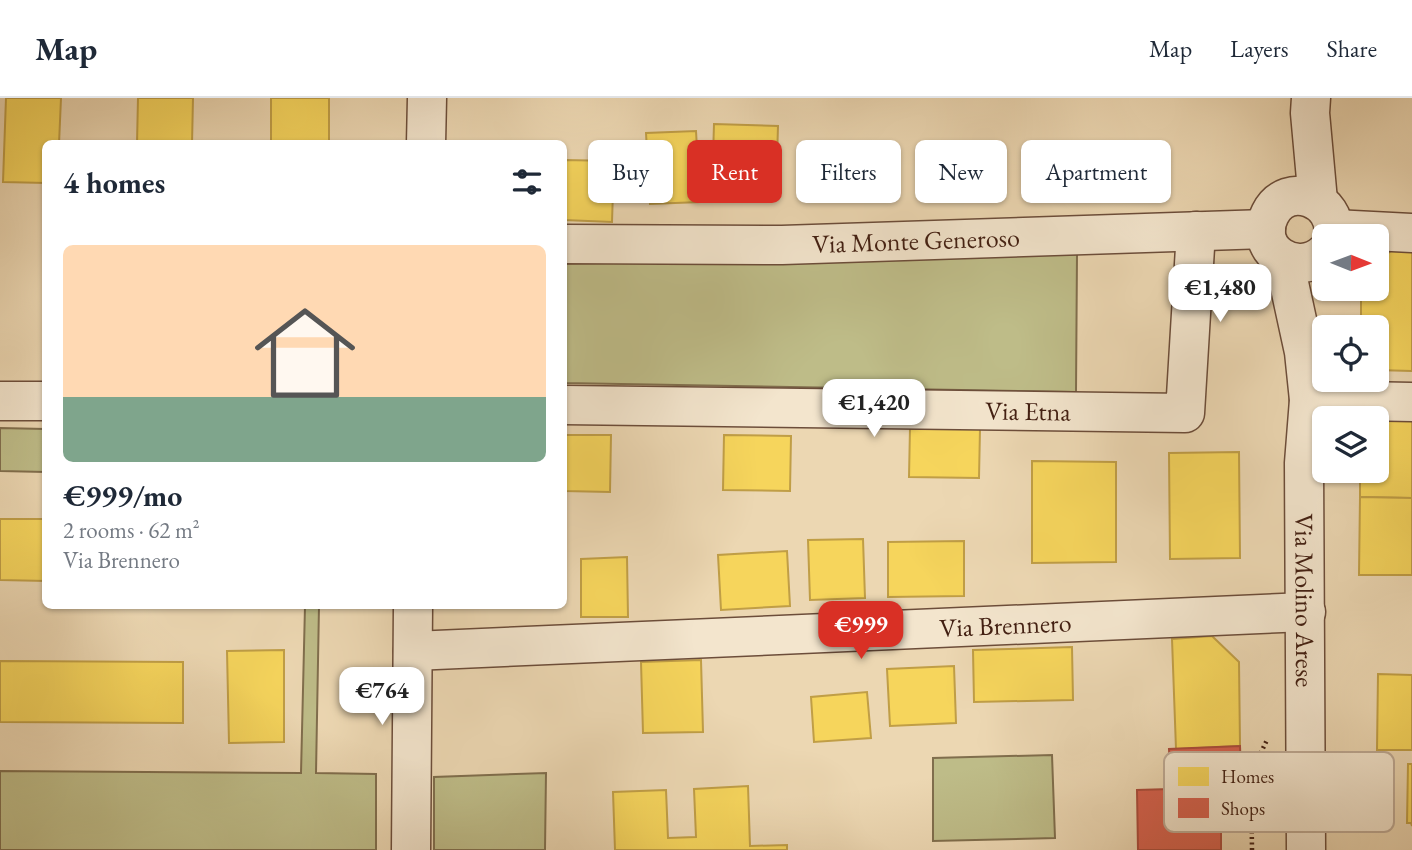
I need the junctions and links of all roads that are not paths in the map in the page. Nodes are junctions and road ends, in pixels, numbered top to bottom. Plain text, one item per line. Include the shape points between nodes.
1 (427, 98) edge
2 (1310, 106) edge
3 (426, 140) edge
4 (1196, 231) junction
5 (1412, 233) edge
6 (1307, 234) edge
7 (567, 244) edge
8 (1309, 400) junction
9 (0, 401) edge
10 (42, 401) edge
11 (1412, 402) edge
12 (567, 405) edge
13 (414, 609) edge
14 (1306, 612) junction
15 (413, 650) junction
16 (1306, 752) edge
17 (1306, 832) edge
18 (411, 850) edge
19 (1306, 850) edge

1 - 3 street
2 - 6 street, Via Molino Arese
4 - 6 street, Via Monte Generoso
4 - 7 street, Via Monte Generoso via 782,245
4 - 12 street, Via Etna via 1185,413
5 - 6 street, Via Monte Generoso
6 - 8 street, Via Molino Arese via 1304,352
8 - 11 street
8 - 14 street, Via Molino Arese via 1304,463
9 - 10 street
13 - 15 street
14 - 15 street, Via Brennero
14 - 16 street, Via Molino Arese
15 - 18 street
17 - 19 street, Via Molino Arese

